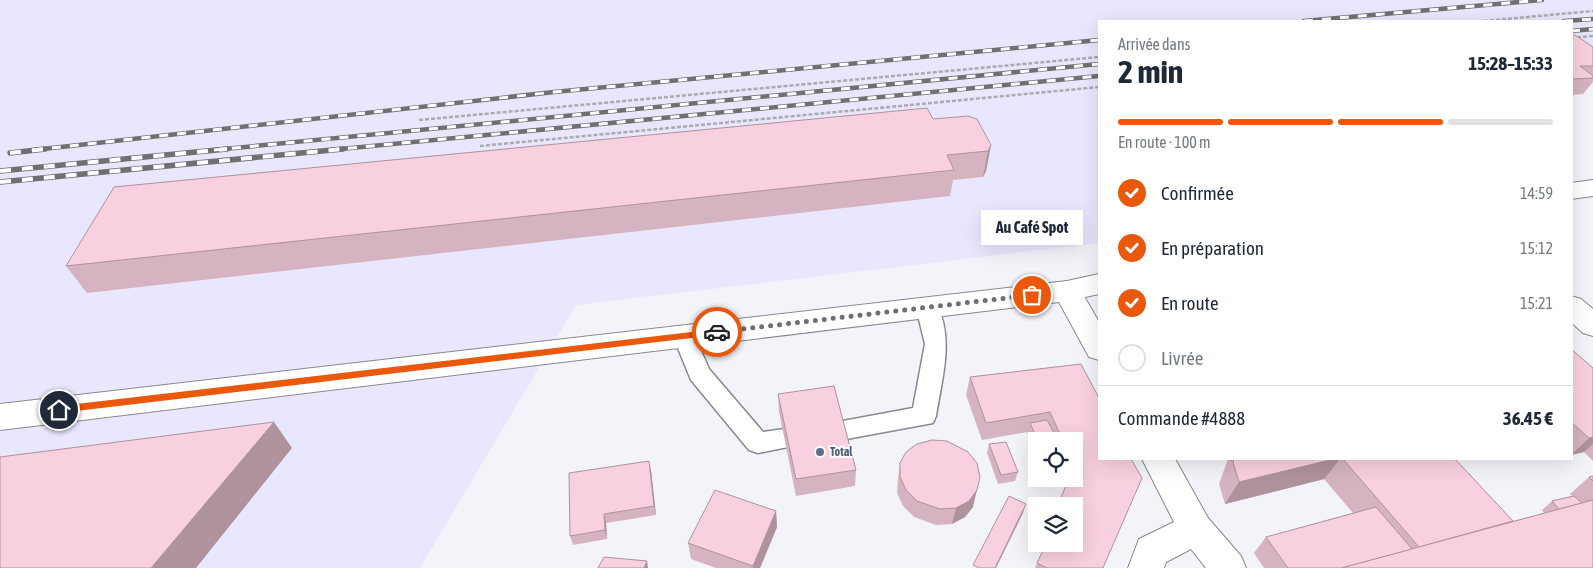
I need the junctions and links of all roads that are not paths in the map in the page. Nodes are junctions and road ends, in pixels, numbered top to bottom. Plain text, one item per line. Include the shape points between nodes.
1 (1593, 188) edge
2 (1573, 190) edge
3 (1098, 284) edge
4 (1067, 291) junction
5 (927, 308) junction
6 (1573, 308) edge
7 (1593, 325) edge
8 (684, 336) junction
9 (1098, 347) edge
10 (0, 417) edge
11 (841, 430) edge
12 (784, 439) edge
13 (1159, 460) edge
14 (1196, 529) junction
15 (1146, 568) edge
16 (1228, 568) edge

1 - 2 street
3 - 4 street
4 - 5 street
4 - 9 street
5 - 8 street
5 - 11 lane via 936,344 924,416
6 - 7 street
8 - 10 street
8 - 12 lane via 699,374 758,443
13 - 14 street
14 - 15 street via 1152,551
14 - 16 street

